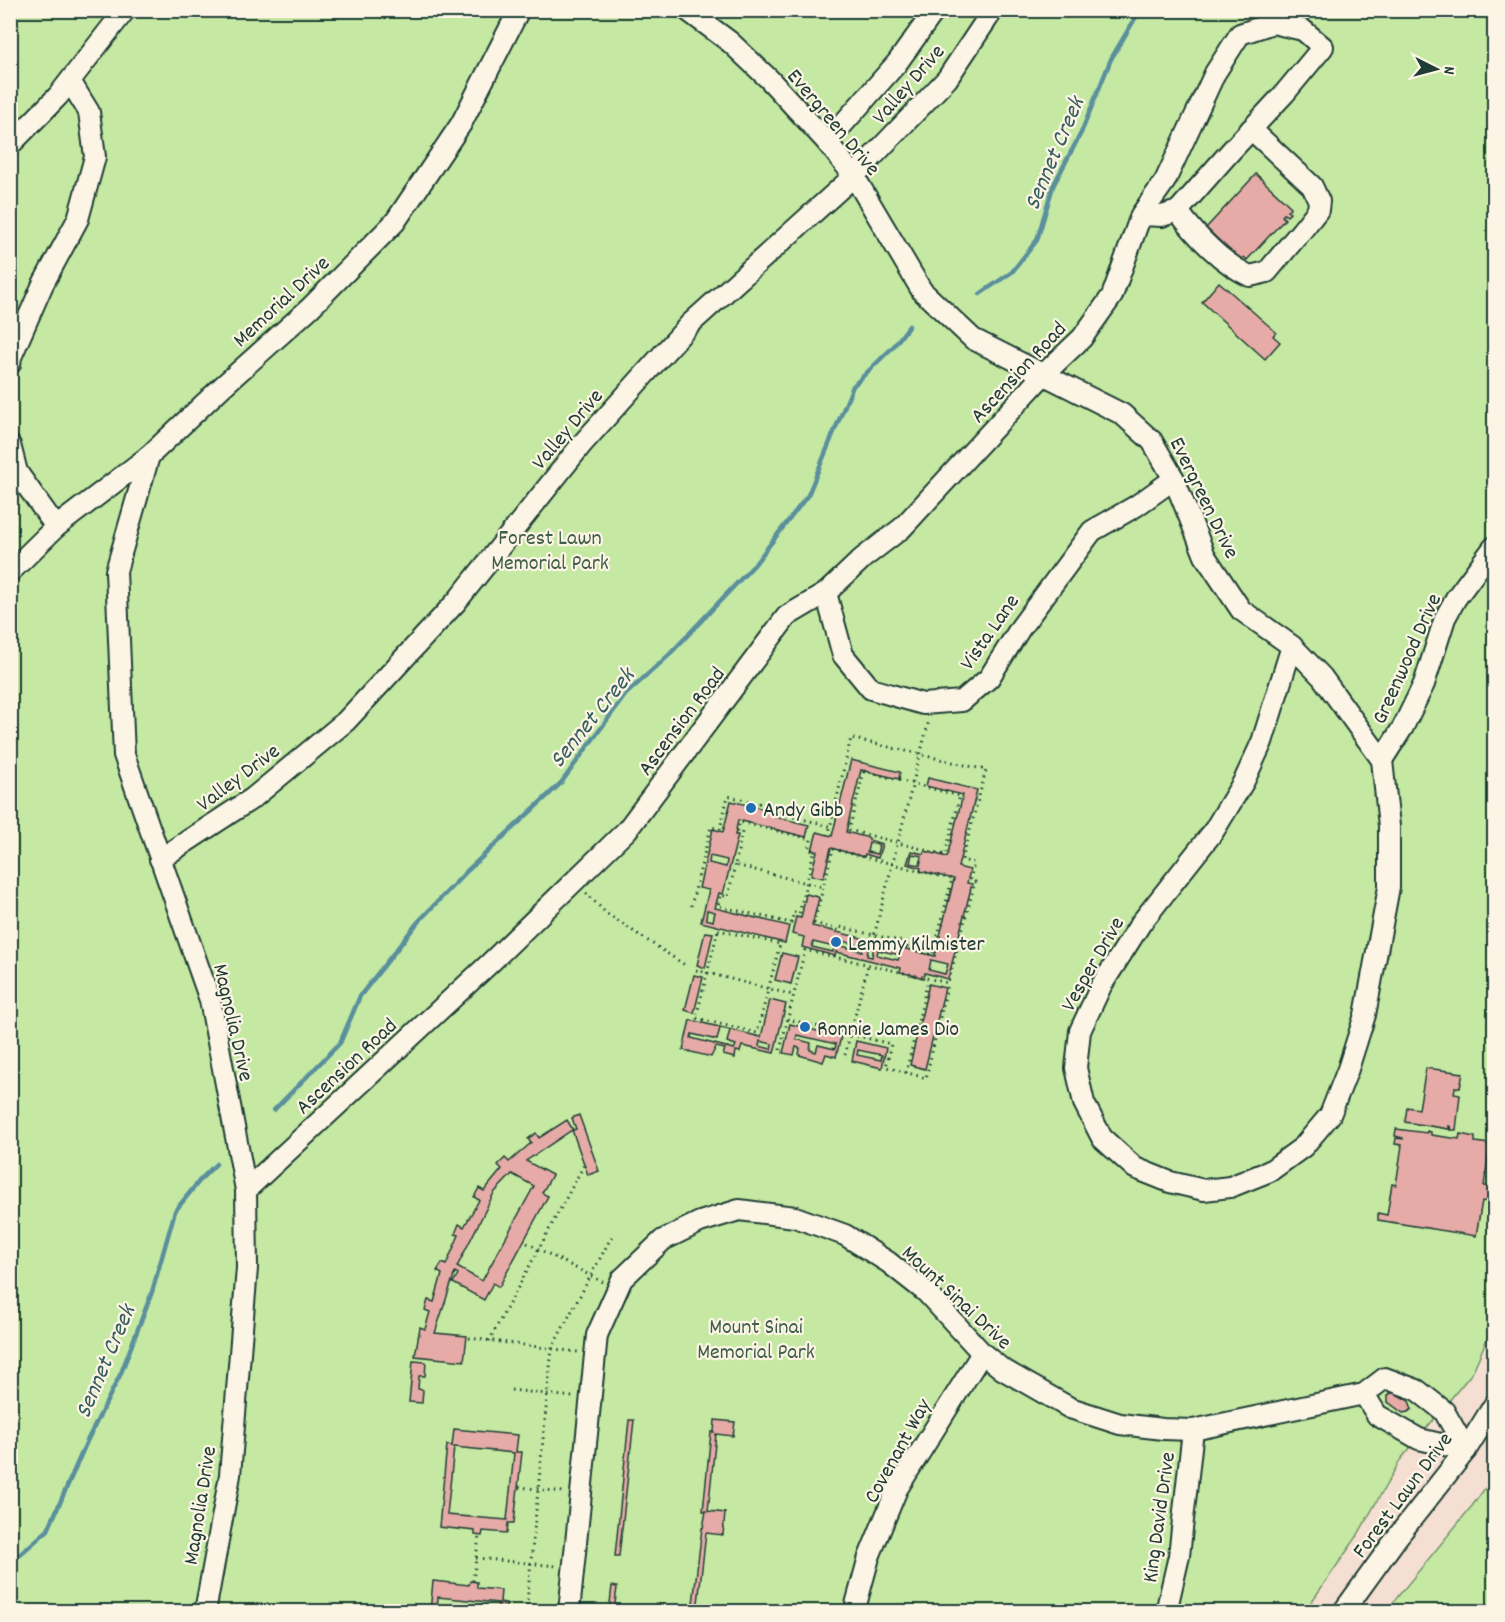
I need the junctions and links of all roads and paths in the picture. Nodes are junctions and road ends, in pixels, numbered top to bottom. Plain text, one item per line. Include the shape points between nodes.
1 (125, 10) edge
2 (519, 10) edge
3 (687, 10) edge
4 (935, 10) edge
5 (993, 10) edge
6 (70, 81) junction
7 (1251, 129) junction
8 (827, 142) junction
9 (10, 145) edge
10 (854, 176) junction
11 (1178, 211) junction
12 (1141, 215) junction
13 (10, 364) edge
14 (1043, 375) junction
15 (10, 445) edge
16 (149, 456) junction
17 (1174, 479) junction
18 (56, 527) junction
19 (1494, 547) edge
20 (10, 572) edge
21 (826, 593) junction
22 (1292, 646) junction
23 (933, 704) junction
24 (920, 755) junction
25 (1382, 760) junction
26 (913, 784) junction
27 (830, 826) junction
28 (829, 832) dead end
29 (898, 843) junction
30 (160, 859) junction
31 (735, 864) junction
32 (892, 865) junction
33 (574, 882) junction
34 (807, 883) junction
35 (823, 887) junction
36 (691, 906) dead end
37 (874, 938) junction
38 (868, 964) junction
39 (685, 965) dead end
40 (696, 970) dead end
41 (707, 973) junction
42 (928, 980) junction
43 (948, 984) junction
44 (769, 989) junction
45 (793, 995) junction
46 (787, 1019) junction
47 (850, 1034) junction
48 (780, 1050) dead end
49 (845, 1055) dead end
50 (906, 1073) junction
51 (584, 1165) dead end
52 (246, 1190) junction
53 (612, 1236) dead end
54 (528, 1243) dead end
55 (538, 1248) junction
56 (591, 1276) junction
57 (617, 1290) junction
58 (469, 1338) dead end
59 (489, 1341) junction
60 (552, 1348) junction
61 (982, 1353) junction
62 (595, 1354) junction
63 (512, 1390) dead end
64 (548, 1394) junction
65 (1364, 1394) junction
66 (590, 1399) junction
67 (1494, 1405) edge
68 (1193, 1430) junction
69 (1466, 1450) junction
70 (519, 1487) dead end
71 (538, 1489) junction
72 (581, 1494) junction
73 (478, 1536) dead end
74 (476, 1558) junction
75 (531, 1564) junction
76 (573, 1568) junction
77 (473, 1581) dead end
78 (205, 1611) edge
79 (526, 1611) edge
80 (569, 1611) edge
81 (854, 1611) edge
82 (1166, 1611) edge
83 (1343, 1611) edge

1 - 6 street
2 - 16 street, Memorial Drive via 461,124 395,222 310,308
3 - 8 street, Evergreen Drive via 769,79
4 - 8 street, Valley Drive via 897,63
5 - 10 street, Valley Drive via 947,79
6 - 9 street
6 - 13 street via 89,112 95,158 78,219 43,284
7 - 11 street
7 - 11 street via 1312,186 1319,201 1318,210 1268,272 1250,276 1239,271 1191,230
7 - 12 street, Ascension Road via 1323,47 1303,30 1273,23 1240,34 1215,73 1166,181
8 - 10 street, Evergreen Drive
10 - 14 street, Evergreen Drive via 922,291 973,339
10 - 30 street, Valley Drive via 690,324 582,444 457,601 346,721 253,798
11 - 12 street via 1161,216
12 - 14 street, Ascension Road via 1112,296 1082,338
14 - 17 street, Evergreen Drive via 1122,414 1152,441
14 - 21 street, Ascension Road via 902,528
15 - 18 street via 17,472
16 - 18 street, Memorial Drive
16 - 30 street, Magnolia Drive via 116,571 124,755
17 - 22 street, Evergreen Drive via 1204,556 1241,610
17 - 23 street, Vista Lane via 1092,531 1021,627 989,678 962,701
18 - 20 street, Memorial Drive
19 - 25 street, Greenwood Drive via 1445,618 1424,684
21 - 23 street, Vista Lane via 843,655 870,689
21 - 33 street, Ascension Road via 787,616 627,830
22 - 25 street, Evergreen Drive via 1322,677
22 - 25 street, Vesper Drive via 1262,742 1244,781 1213,832 1141,923 1101,986 1080,1031 1076,1068 1084,1103 1102,1138 1135,1168 1204,1190 1230,1187 1270,1171 1303,1147 1330,1115 1365,1015 1389,887 1389,826
23 - 24 path
24 - 26 path
24 - 27 path via 851,738
24 - 43 path via 986,770 962,860 974,863 969,880 975,882
26 - 29 path
26 - 29 path via 960,796 945,855
26 - 29 path via 864,771 849,830
27 - 28 path
27 - 36 path via 728,796 720,829 711,827
29 - 32 path
30 - 52 street, Magnolia Drive via 210,1000
31 - 34 path
31 - 34 path via 742,832 737,831 740,822 811,839 809,850 814,852
31 - 34 path via 728,897 721,895 718,906 791,923 794,912 799,914
32 - 35 path via 832,849
32 - 37 path
32 - 37 path via 952,879 933,955 907,947 908,943
33 - 39 path via 607,914
33 - 52 street, Ascension Road
34 - 35 path
35 - 37 path via 814,923
38 - 42 path
38 - 45 path via 805,950
38 - 47 path
40 - 41 path
41 - 44 path
41 - 44 path via 718,930 780,945
41 - 44 path via 696,1018 757,1033
42 - 43 path
42 - 50 path
43 - 50 path via 926,1078
44 - 45 path
45 - 46 path
46 - 47 path
46 - 48 path
47 - 49 path
47 - 50 path via 891,1044 886,1067
51 - 55 path
52 - 78 street, Magnolia Drive via 247,1268 230,1475
53 - 56 path
54 - 55 path
55 - 56 path
55 - 59 path
56 - 57 path
56 - 60 path
57 - 61 street, Mount Sinai Drive via 622,1279 663,1240 700,1222 739,1210 795,1217 845,1235 888,1262 926,1292
57 - 62 street, Mount Sinai Drive via 597,1335
58 - 59 path
59 - 60 path
60 - 62 path
60 - 64 path
61 - 68 street, Mount Sinai Drive via 1070,1408 1120,1424
61 - 81 street, Covenant Way via 897,1489 869,1557
62 - 66 street, Mount Sinai Drive
63 - 64 path
64 - 66 path
64 - 71 path
65 - 68 street, Mount Sinai Drive
65 - 69 street via 1377,1415 1419,1439
65 - 69 street, Mount Sinai Drive via 1385,1378 1417,1389 1444,1411
66 - 72 street, Mount Sinai Drive
67 - 69 street, Forest Lawn Drive
68 - 82 street, King David Drive via 1179,1556
69 - 83 street, Forest Lawn Drive
70 - 71 path
71 - 72 path
71 - 75 path
72 - 76 street, Mount Sinai Drive
73 - 74 path
74 - 75 path
74 - 77 path
75 - 76 path
75 - 79 path
76 - 80 street, Mount Sinai Drive

